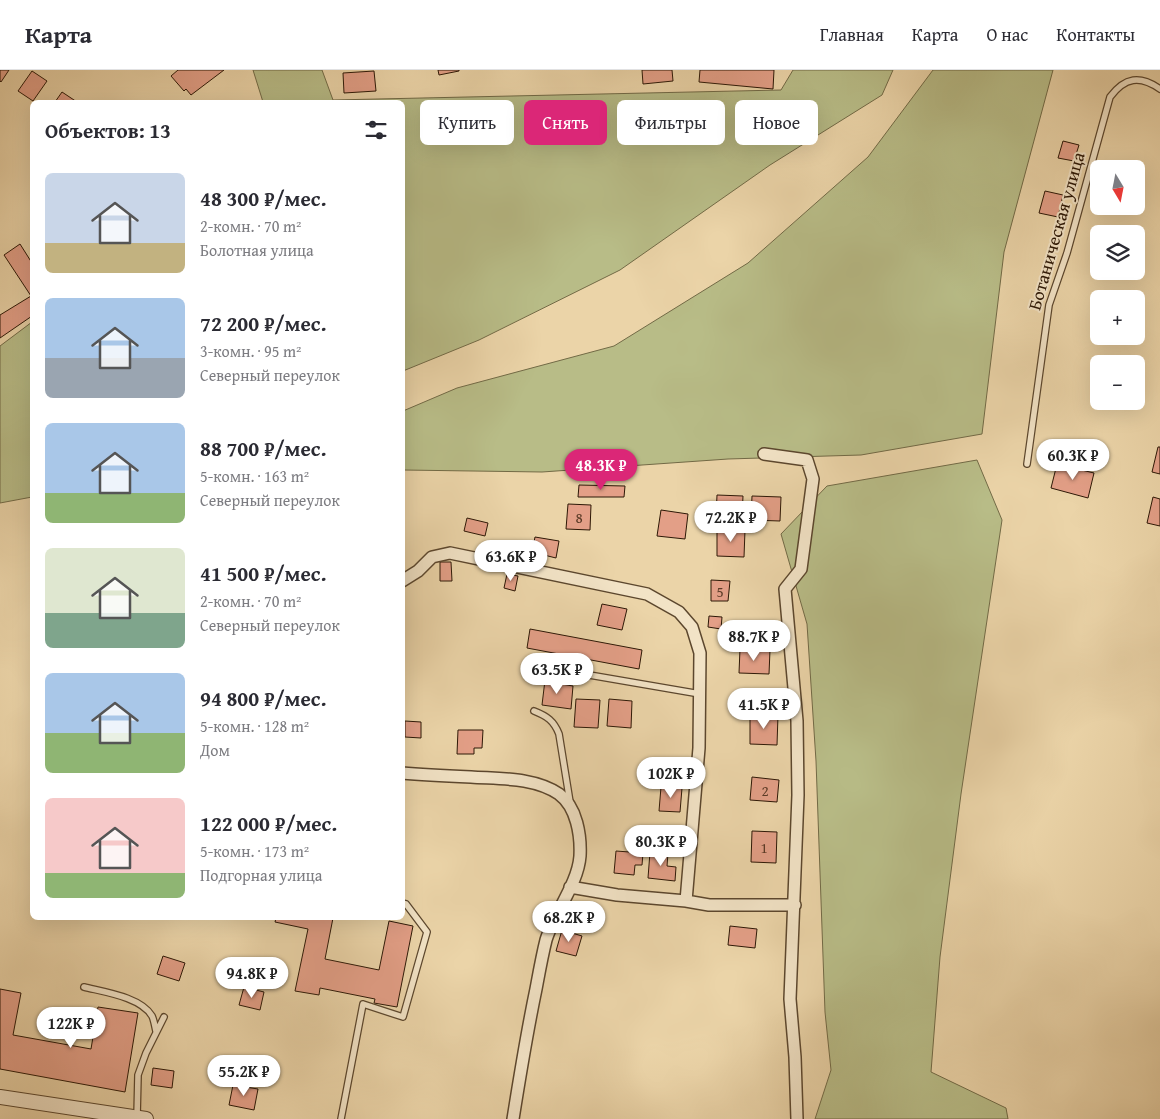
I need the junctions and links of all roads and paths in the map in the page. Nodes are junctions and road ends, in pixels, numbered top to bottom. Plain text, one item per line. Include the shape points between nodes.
1 (1160, 89) edge
2 (764, 454) dead end
3 (1026, 464) dead end
4 (405, 579) edge
5 (537, 666) dead end
6 (700, 694) junction
7 (534, 711) dead end
8 (405, 773) edge
9 (571, 809) junction
10 (570, 887) junction
11 (686, 901) junction
12 (405, 904) edge
13 (795, 905) junction
14 (84, 987) dead end
15 (164, 1017) dead end
16 (156, 1031) junction
17 (0, 1098) edge
18 (140, 1119) edge
19 (341, 1119) edge
20 (513, 1119) edge
21 (797, 1119) edge

1 - 3 lane, Ботаническая улица via 1144,80 1134,80 1115,90 1110,97 1067,254 1048,305
2 - 13 street via 807,460 813,478 801,569 785,589 797,721
4 - 6 street via 432,557 450,553 647,594 679,612 692,627 700,653
5 - 6 lane
6 - 11 street via 699,748
7 - 9 lane via 546,715 559,734
8 - 9 street via 515,780 547,788 560,795
9 - 10 street via 580,841 580,859
10 - 11 street via 617,896
10 - 20 street via 546,941
11 - 13 street via 709,905
12 - 19 lane via 427,932 403,1017 363,1004
13 - 21 street via 790,999
14 - 16 lane via 136,1002 152,1016
15 - 16 lane
16 - 18 lane via 138,1075
17 - 18 street

